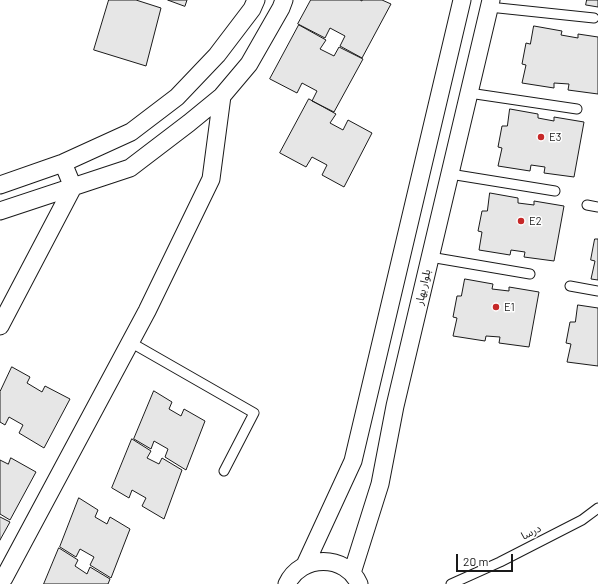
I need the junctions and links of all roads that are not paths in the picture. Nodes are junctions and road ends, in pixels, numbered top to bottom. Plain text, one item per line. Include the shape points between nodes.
1 (256, 0) edge
2 (284, 0) edge
3 (462, 0) edge
4 (490, 4) edge
5 (594, 18) dead end
6 (469, 93) junction
7 (222, 96) junction
8 (577, 109) dead end
9 (62, 163) junction
10 (450, 174) junction
11 (0, 184) edge
12 (73, 187) junction
13 (555, 191) dead end
14 (587, 205) dead end
15 (598, 207) edge
16 (0, 211) edge
17 (430, 257) junction
18 (530, 274) dead end
19 (570, 286) dead end
20 (598, 291) edge
21 (0, 326) edge
22 (130, 342) junction
23 (224, 472) dead end
24 (598, 508) edge
25 (305, 565) junction
26 (4, 578) dead end
27 (358, 581) edge
28 (287, 582) edge
29 (451, 584) edge

1 - 9 street via 217,55 177,97 131,132
2 - 7 street via 248,64
3 - 25 street via 353,461
4 - 5 lane
4 - 6 street, بلوار بهار
6 - 8 lane
6 - 10 street, بلوار بهار
7 - 12 street via 130,168
7 - 22 street via 211,179
9 - 11 street
9 - 12 street
10 - 13 lane
10 - 17 street, بلوار بهار
12 - 16 street
12 - 21 street
14 - 15 lane
17 - 18 lane
17 - 27 street, بلوار بهار
19 - 20 lane
22 - 23 lane via 254,413
22 - 26 street
24 - 29 lane, درسا via 582,520
25 - 27 street via 330,561 341,565
25 - 28 street

